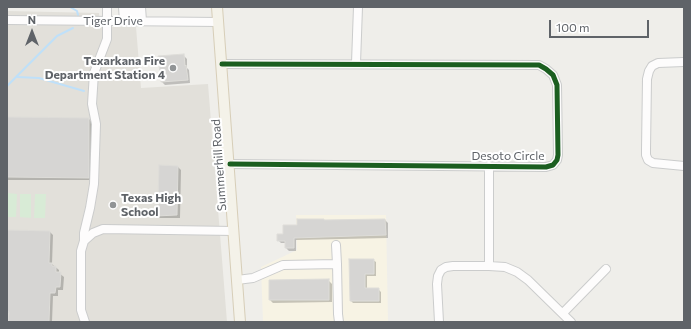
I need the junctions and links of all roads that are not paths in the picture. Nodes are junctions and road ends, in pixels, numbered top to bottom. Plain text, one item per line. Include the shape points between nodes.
1 (107, 7) edge
2 (123, 7) edge
3 (129, 7) edge
4 (135, 7) edge
5 (141, 7) edge
6 (217, 7) edge
7 (358, 7) edge
8 (7, 20) edge
9 (108, 21) junction
10 (133, 21) junction
11 (218, 22) junction
12 (684, 62) edge
13 (356, 63) junction
14 (222, 64) junction
15 (230, 164) junction
16 (489, 166) junction
17 (684, 166) edge
18 (234, 231) junction
19 (84, 241) junction
20 (336, 245) dead end
21 (337, 264) junction
22 (489, 266) junction
23 (606, 269) dead end
24 (237, 280) junction
25 (563, 313) junction
26 (86, 322) edge
27 (240, 322) edge
28 (340, 322) edge
29 (439, 322) edge
30 (571, 322) edge

1 - 9 street
2 - 10 street
3 - 10 street
4 - 10 street
5 - 10 street
6 - 11 main road, Summerhill Road
7 - 13 street
8 - 9 street, Tiger Drive
9 - 10 street, Tiger Drive
9 - 19 street via 107,39 94,73 94,184
10 - 11 street, Tiger Drive
11 - 14 main road, Summerhill Road
12 - 17 street via 658,63 649,71 646,155 648,160 659,165
13 - 14 street, Desoto Circle
13 - 16 street, Desoto Circle via 539,65 546,69 553,76 556,85 556,160 553,165 546,167
14 - 15 main road, Summerhill Road
15 - 16 street, Desoto Circle
15 - 18 main road, Summerhill Road
16 - 22 street
18 - 19 street via 103,229 92,233
18 - 24 main road, Summerhill Road
19 - 26 street via 81,310
20 - 21 street
21 - 24 street via 283,265 250,279
21 - 28 street
22 - 25 street via 505,267 516,272
22 - 29 street via 453,266 441,270 437,284
23 - 25 street
24 - 27 main road, Summerhill Road
25 - 30 street

